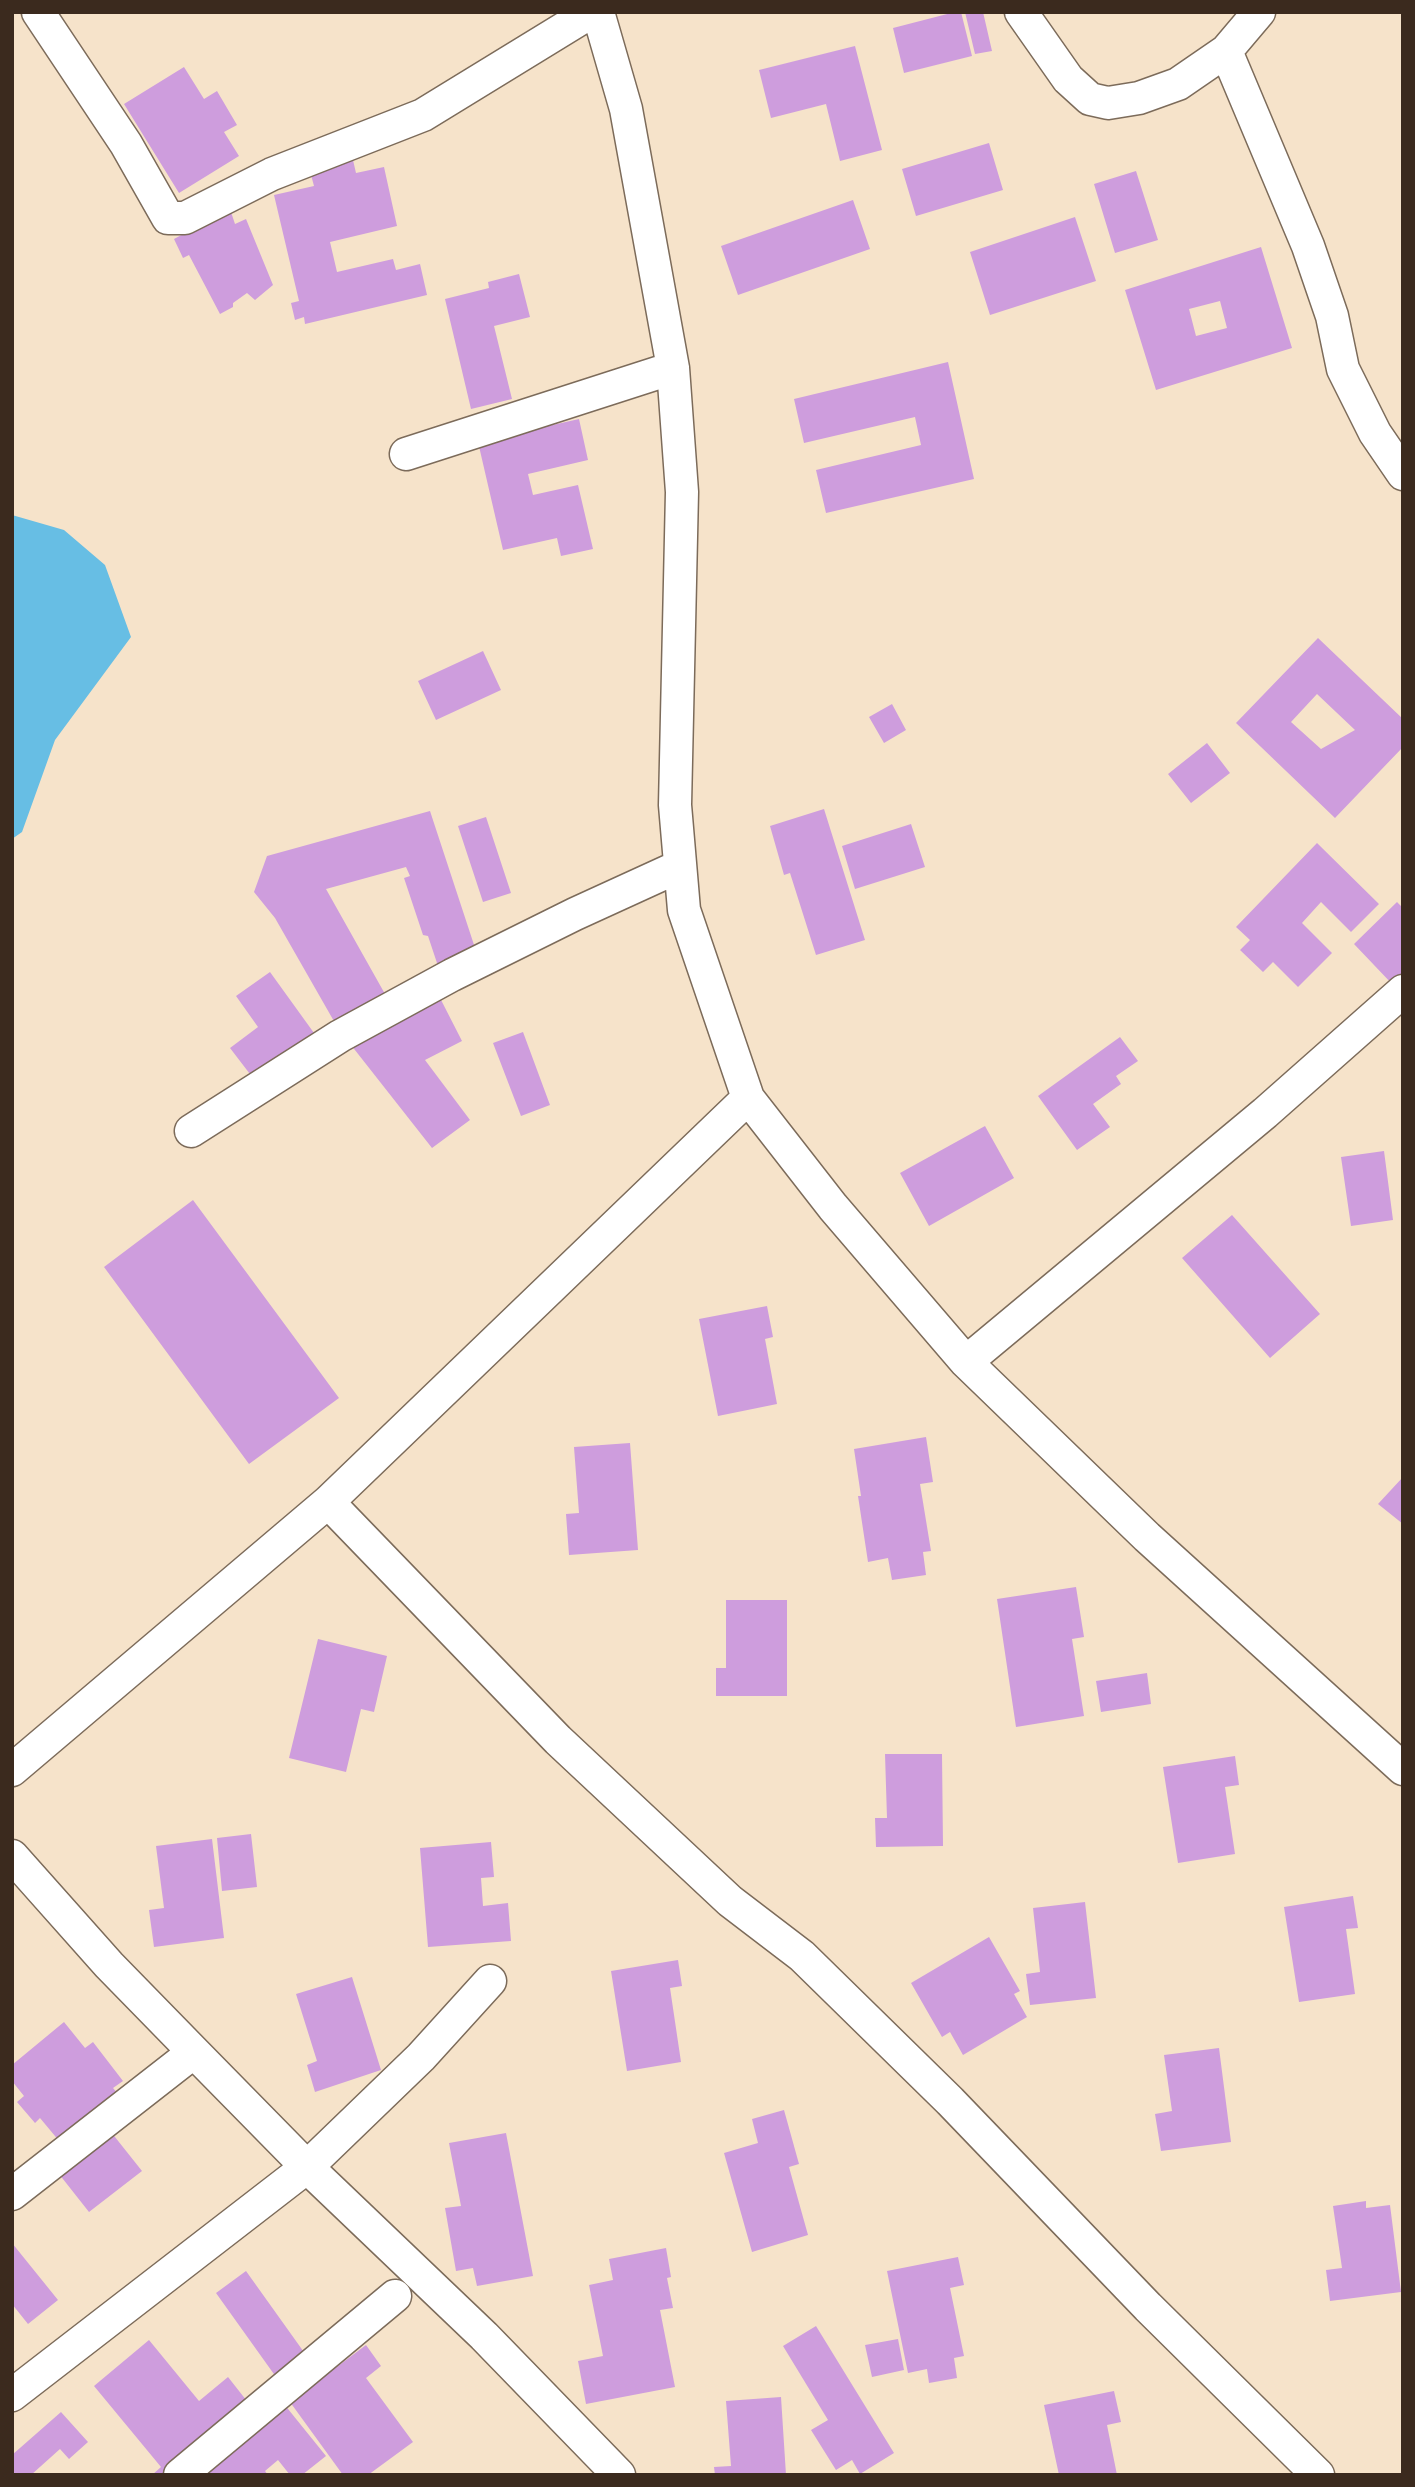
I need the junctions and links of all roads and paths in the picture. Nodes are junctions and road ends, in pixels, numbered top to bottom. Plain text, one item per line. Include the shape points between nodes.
1 (38, 12) edge
2 (591, 12) edge
3 (598, 12) edge
4 (1021, 12) edge
5 (1259, 12) edge
6 (1226, 51) junction
7 (673, 368) junction
8 (407, 454) dead end
9 (1403, 474) edge
10 (680, 866) junction
11 (1403, 991) edge
12 (748, 1098) junction
13 (191, 1131) dead end
14 (967, 1362) junction
15 (328, 1502) junction
16 (1402, 1766) edge
17 (12, 1770) edge
18 (12, 1856) edge
19 (490, 1981) dead end
20 (194, 2052) junction
21 (307, 2167) junction
22 (12, 2194) edge
23 (395, 2296) dead end
24 (12, 2395) edge
25 (180, 2475) edge
26 (619, 2475) edge
27 (1318, 2475) edge

1 - 2 street via 169,218 186,218 272,174 424,115
3 - 7 street via 626,109
4 - 6 street via 1068,79 1090,99 1108,103 1178,84
5 - 6 street
6 - 9 street via 1308,246 1332,316 1343,369 1375,433
7 - 8 street
7 - 10 street via 682,492 675,805
10 - 12 street via 684,910
10 - 13 street via 430,987 340,1036
11 - 14 street
12 - 14 street via 833,1207
12 - 15 street
14 - 16 street via 1146,1537
15 - 17 street
15 - 27 street via 558,1740 730,1901 802,1956 950,2101
18 - 20 street
19 - 21 street via 421,2057
20 - 21 street
20 - 22 street
21 - 24 street
21 - 26 street via 484,2336
23 - 25 street

